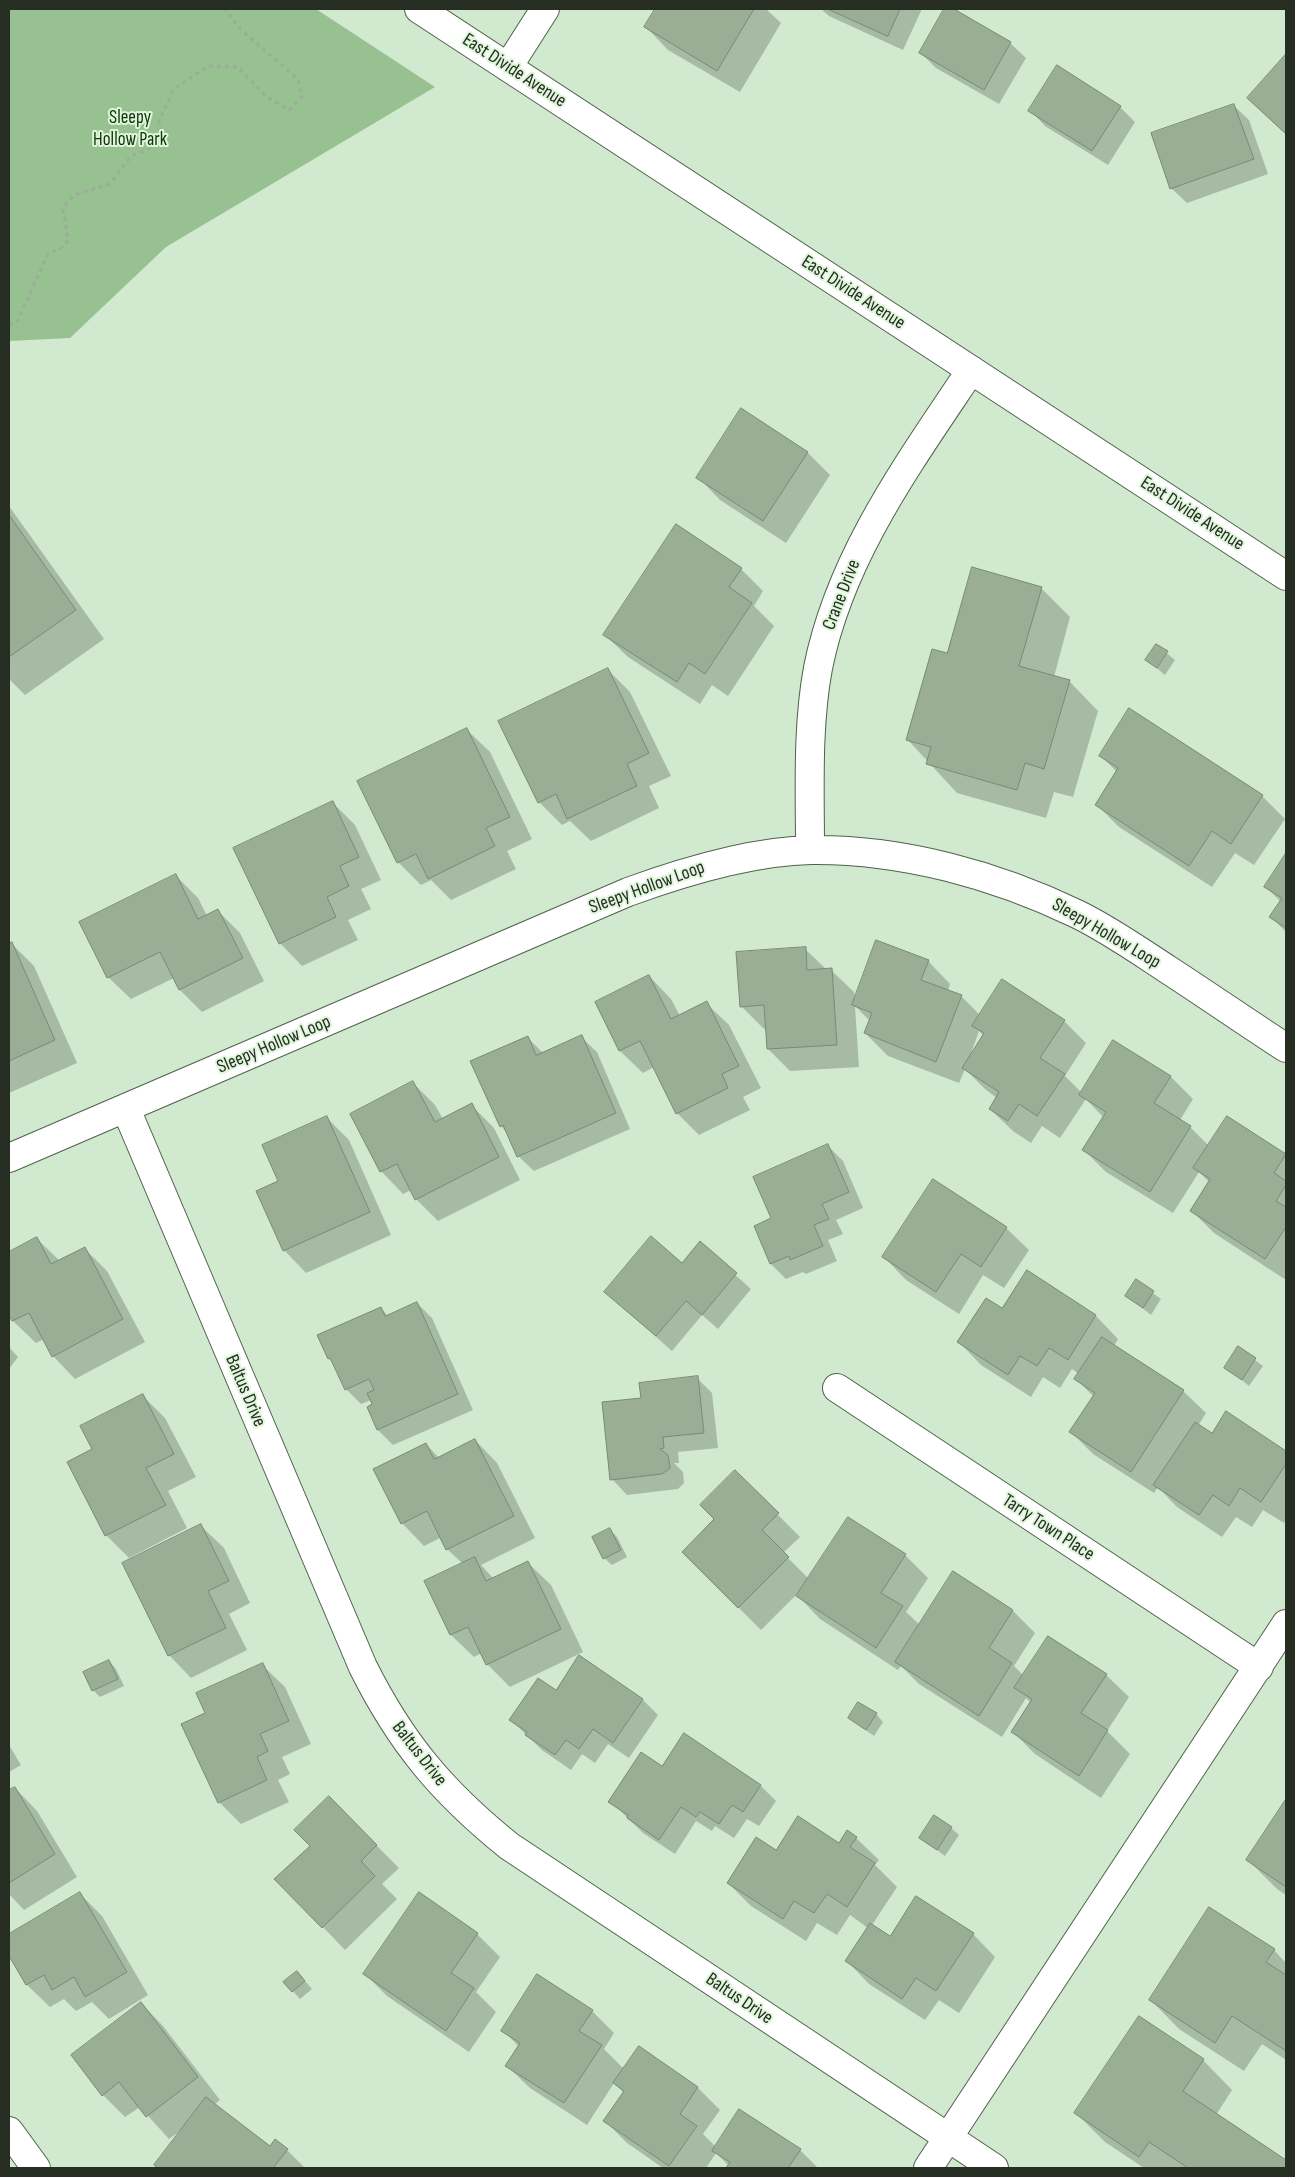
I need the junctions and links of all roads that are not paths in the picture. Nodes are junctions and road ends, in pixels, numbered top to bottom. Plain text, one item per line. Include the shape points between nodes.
1 (419, 9) edge
2 (545, 9) edge
3 (508, 67) junction
4 (971, 370) junction
5 (1286, 576) edge
6 (810, 850) junction
7 (1286, 1048) edge
8 (126, 1109) junction
9 (9, 1158) edge
10 (837, 1388) dead end
11 (1286, 1624) edge
12 (1259, 1667) junction
13 (9, 2131) edge
14 (948, 2138) junction
15 (36, 2168) edge
16 (928, 2168) edge
17 (994, 2168) edge

1 - 3 street, East Divide Avenue
2 - 3 street
3 - 4 street, East Divide Avenue
4 - 5 street, East Divide Avenue
4 - 6 street, Crane Drive via 877,517 845,580 830,623 818,669 812,723
6 - 7 street, Sleepy Hollow Loop via 922,861 1029,893 1078,914 1124,941
6 - 8 street, Sleepy Hollow Loop via 713,864 628,892
8 - 9 street, Sleepy Hollow Loop
8 - 14 street, Baltus Drive via 363,1667 407,1744 473,1817 509,1846
10 - 12 street, Tarry Town Place
11 - 12 street
12 - 14 street
13 - 15 street
14 - 16 street
14 - 17 street, Baltus Drive

